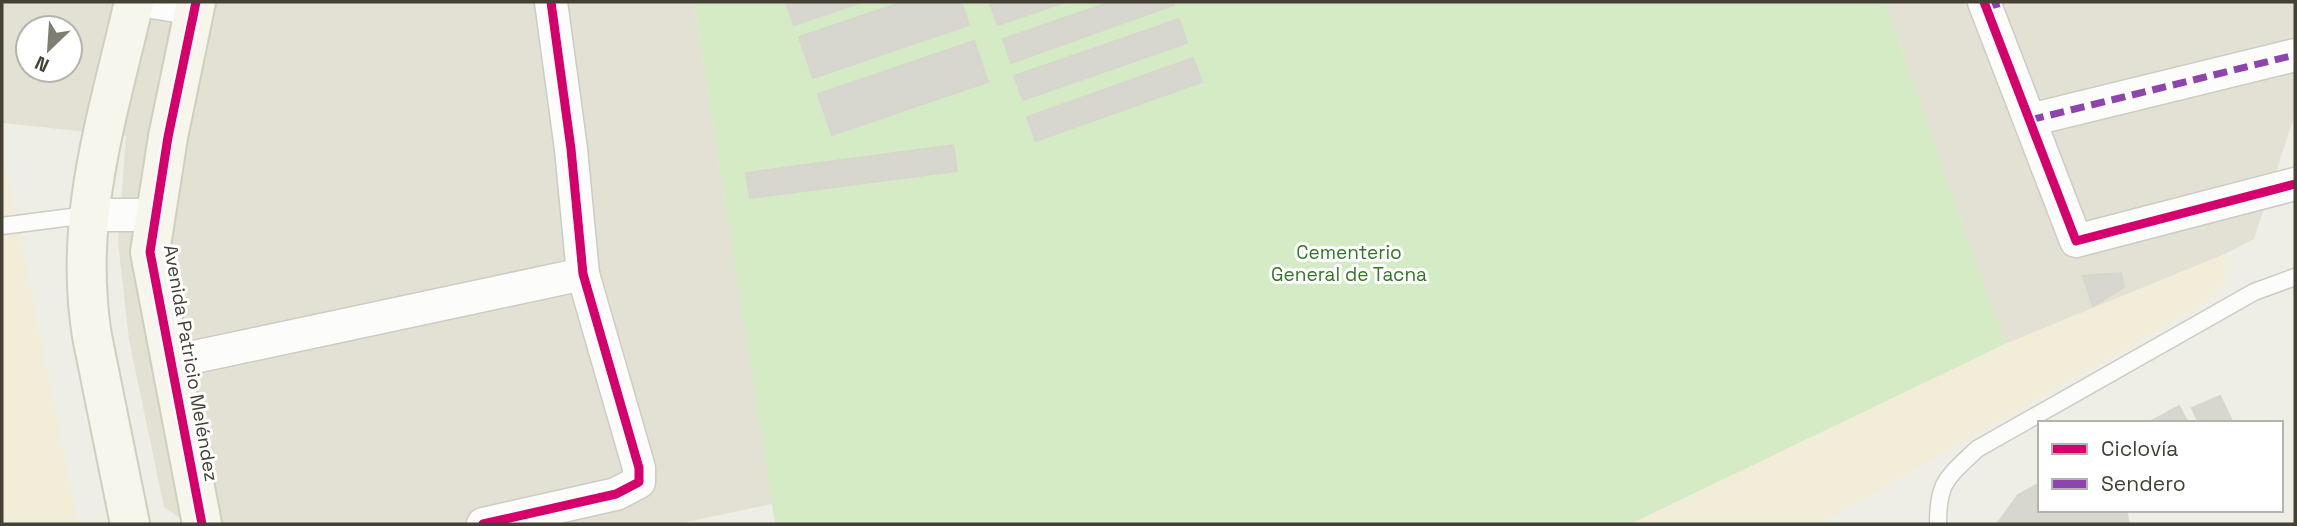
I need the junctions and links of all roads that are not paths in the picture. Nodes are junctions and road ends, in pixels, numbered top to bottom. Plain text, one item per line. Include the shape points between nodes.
1 (134, 2) edge
2 (152, 2) edge
3 (551, 2) edge
4 (1992, 3) edge
5 (195, 5) edge
6 (2295, 54) edge
7 (2030, 120) junction
8 (2295, 184) edge
9 (87, 215) junction
10 (156, 215) junction
11 (2, 226) edge
12 (583, 274) junction
13 (2295, 277) edge
14 (171, 362) junction
15 (130, 524) edge
16 (202, 524) edge
17 (483, 524) edge
18 (1938, 524) edge

1 - 9 street
2 - 5 street
3 - 12 street
4 - 7 street
5 - 10 street, Avenida Patricio Meléndez
6 - 7 street
7 - 8 street via 2076,241
9 - 10 street
9 - 11 lane
9 - 15 street via 87,304
10 - 14 street, Avenida Patricio Meléndez via 150,252
12 - 14 street
12 - 17 street via 639,468 639,482 616,494
13 - 18 lane via 2254,292 1977,449 1944,481
14 - 16 street, Avenida Patricio Meléndez

